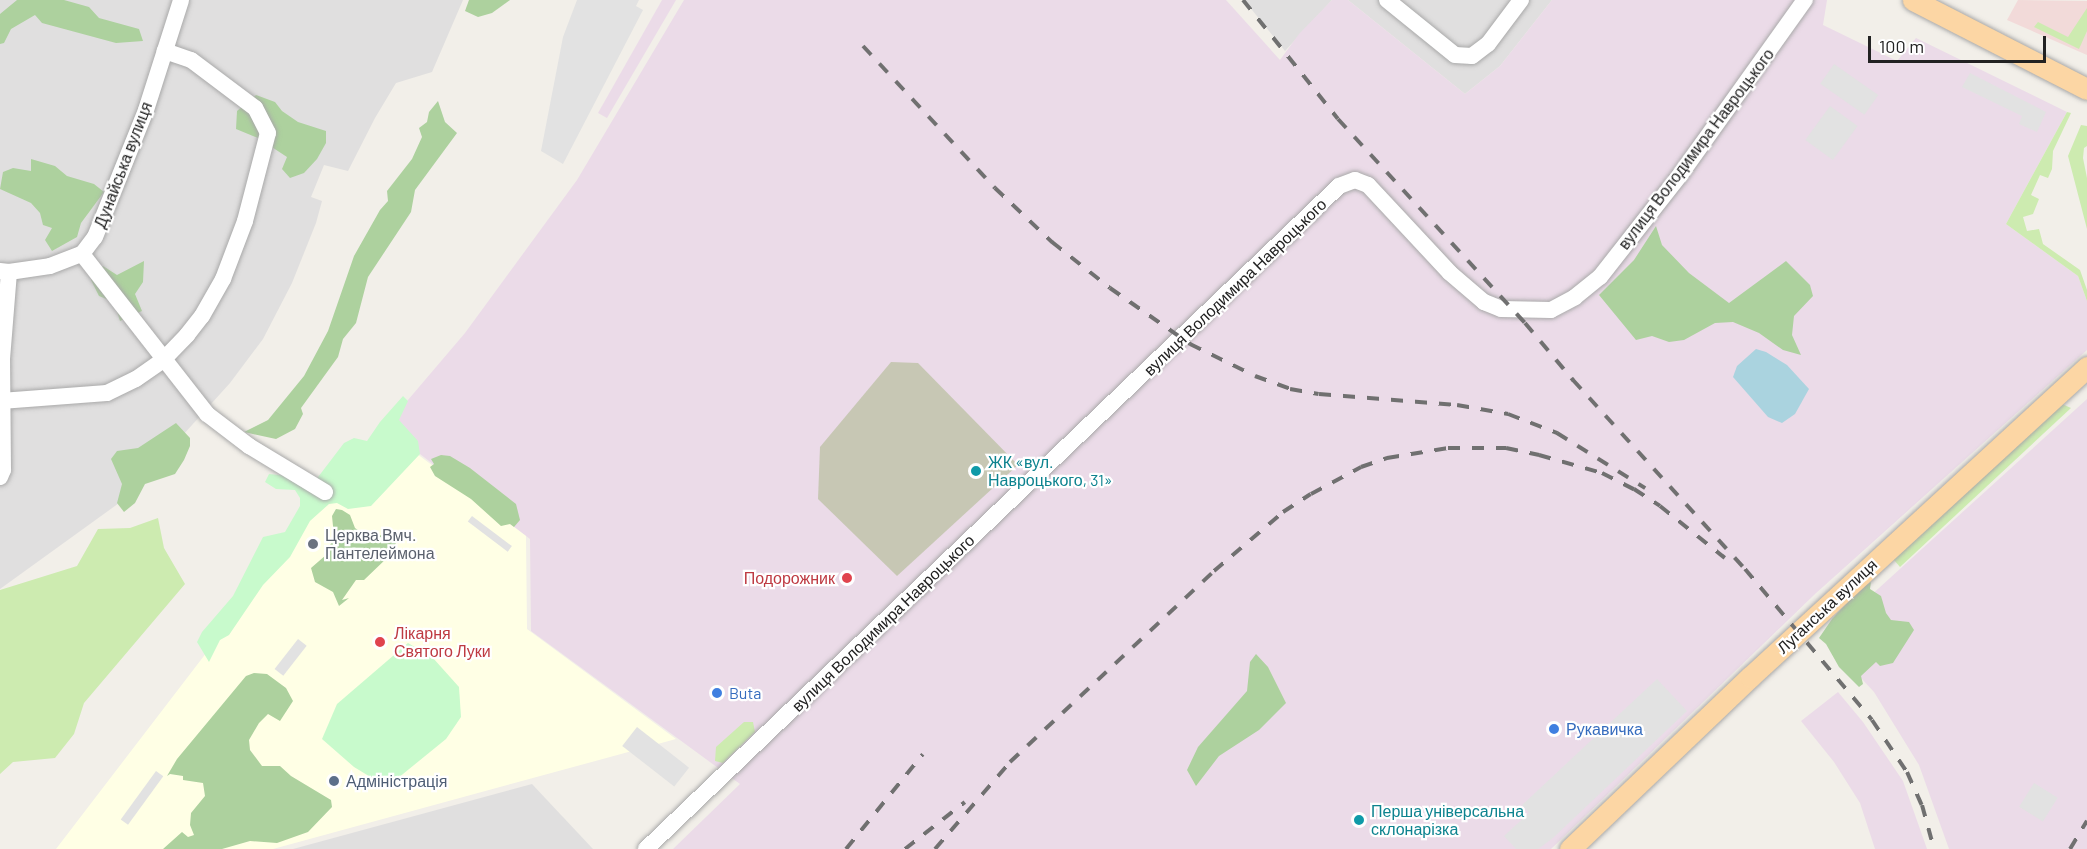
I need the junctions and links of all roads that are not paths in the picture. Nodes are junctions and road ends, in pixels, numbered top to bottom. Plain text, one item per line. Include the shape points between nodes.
1 (181, 0) edge
2 (1388, 0) edge
3 (1521, 0) edge
4 (1805, 0) edge
5 (1913, 0) edge
6 (165, 51) junction
7 (2087, 89) edge
8 (82, 254) junction
9 (4, 272) edge
10 (163, 360) junction
11 (2087, 367) edge
12 (1, 401) edge
13 (0, 477) edge
14 (325, 492) dead end
15 (646, 849) edge
16 (1570, 849) edge

1 - 6 street, Дунайська вулиця
2 - 3 street via 1455,55 1472,56 1488,44
4 - 15 street, вулиця Володимира Навроцького via 1680,175 1600,277 1551,310 1502,309 1484,302 1450,273 1368,185 1354,180 1340,186
5 - 7 main road
6 - 8 street, Дунайська вулиця via 118,183 95,237
6 - 10 street via 191,60 255,108 268,133 231,263 202,316
8 - 9 street via 50,266
8 - 10 street
9 - 12 street
10 - 12 street via 107,393
10 - 14 street via 207,414 249,446
11 - 16 main road, Луганська вулиця via 1750,677
12 - 13 street

